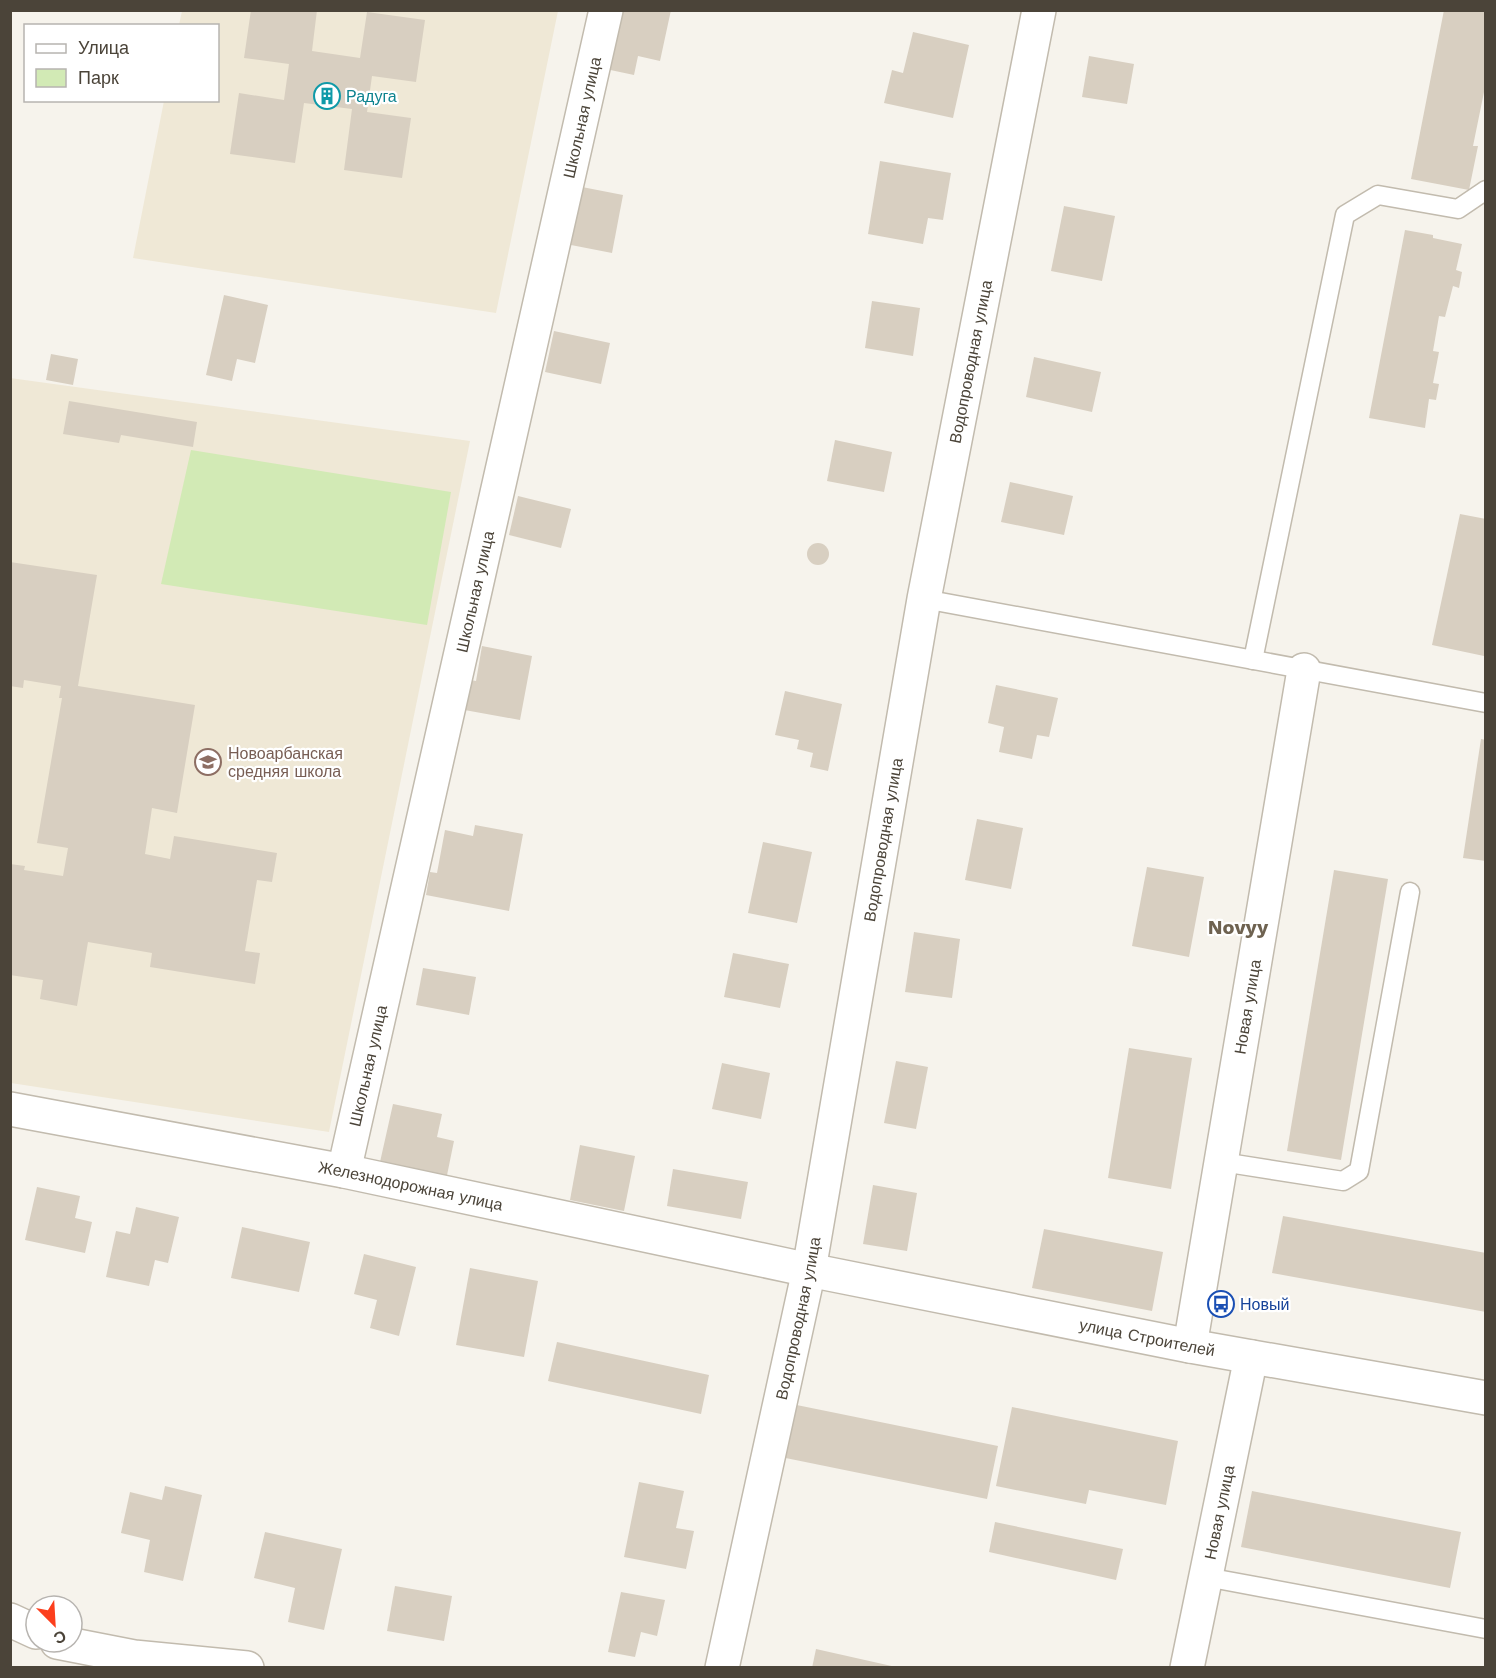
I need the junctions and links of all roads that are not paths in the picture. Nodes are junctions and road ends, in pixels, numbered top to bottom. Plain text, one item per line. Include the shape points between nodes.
1 (606, 10) edge
2 (1039, 10) edge
3 (1485, 190) edge
4 (924, 600) junction
5 (1253, 660) junction
6 (1304, 670) junction
7 (1485, 703) edge
8 (1410, 892) dead end
9 (10, 1108) edge
10 (1222, 1162) junction
11 (344, 1171) junction
12 (809, 1270) junction
13 (1190, 1346) junction
14 (1251, 1357) junction
15 (1485, 1398) edge
16 (1206, 1576) junction
17 (10, 1620) edge
18 (24, 1626) edge
19 (1485, 1629) edge
20 (84, 1647) edge
21 (247, 1668) edge
22 (722, 1668) edge
23 (1187, 1668) edge

1 - 11 street, Школьная улица
2 - 4 street, Водопроводная улица
3 - 5 lane via 1458,209 1378,195 1345,215
4 - 5 lane
4 - 12 street, Водопроводная улица
5 - 6 lane
6 - 7 lane
6 - 10 street, Новая улица
8 - 10 lane via 1359,1172 1343,1180
9 - 11 street, Железнодорожная улица
10 - 13 street, Новая улица
11 - 12 street, Железнодорожная улица
12 - 13 street, улица Строителей
12 - 22 street, Водопроводная улица
13 - 14 street, улица Строителей
14 - 15 street, улица Строителей
14 - 16 street, Новая улица
16 - 19 lane
16 - 23 street, Новая улица
17 - 18 street
20 - 21 street via 134,1657

